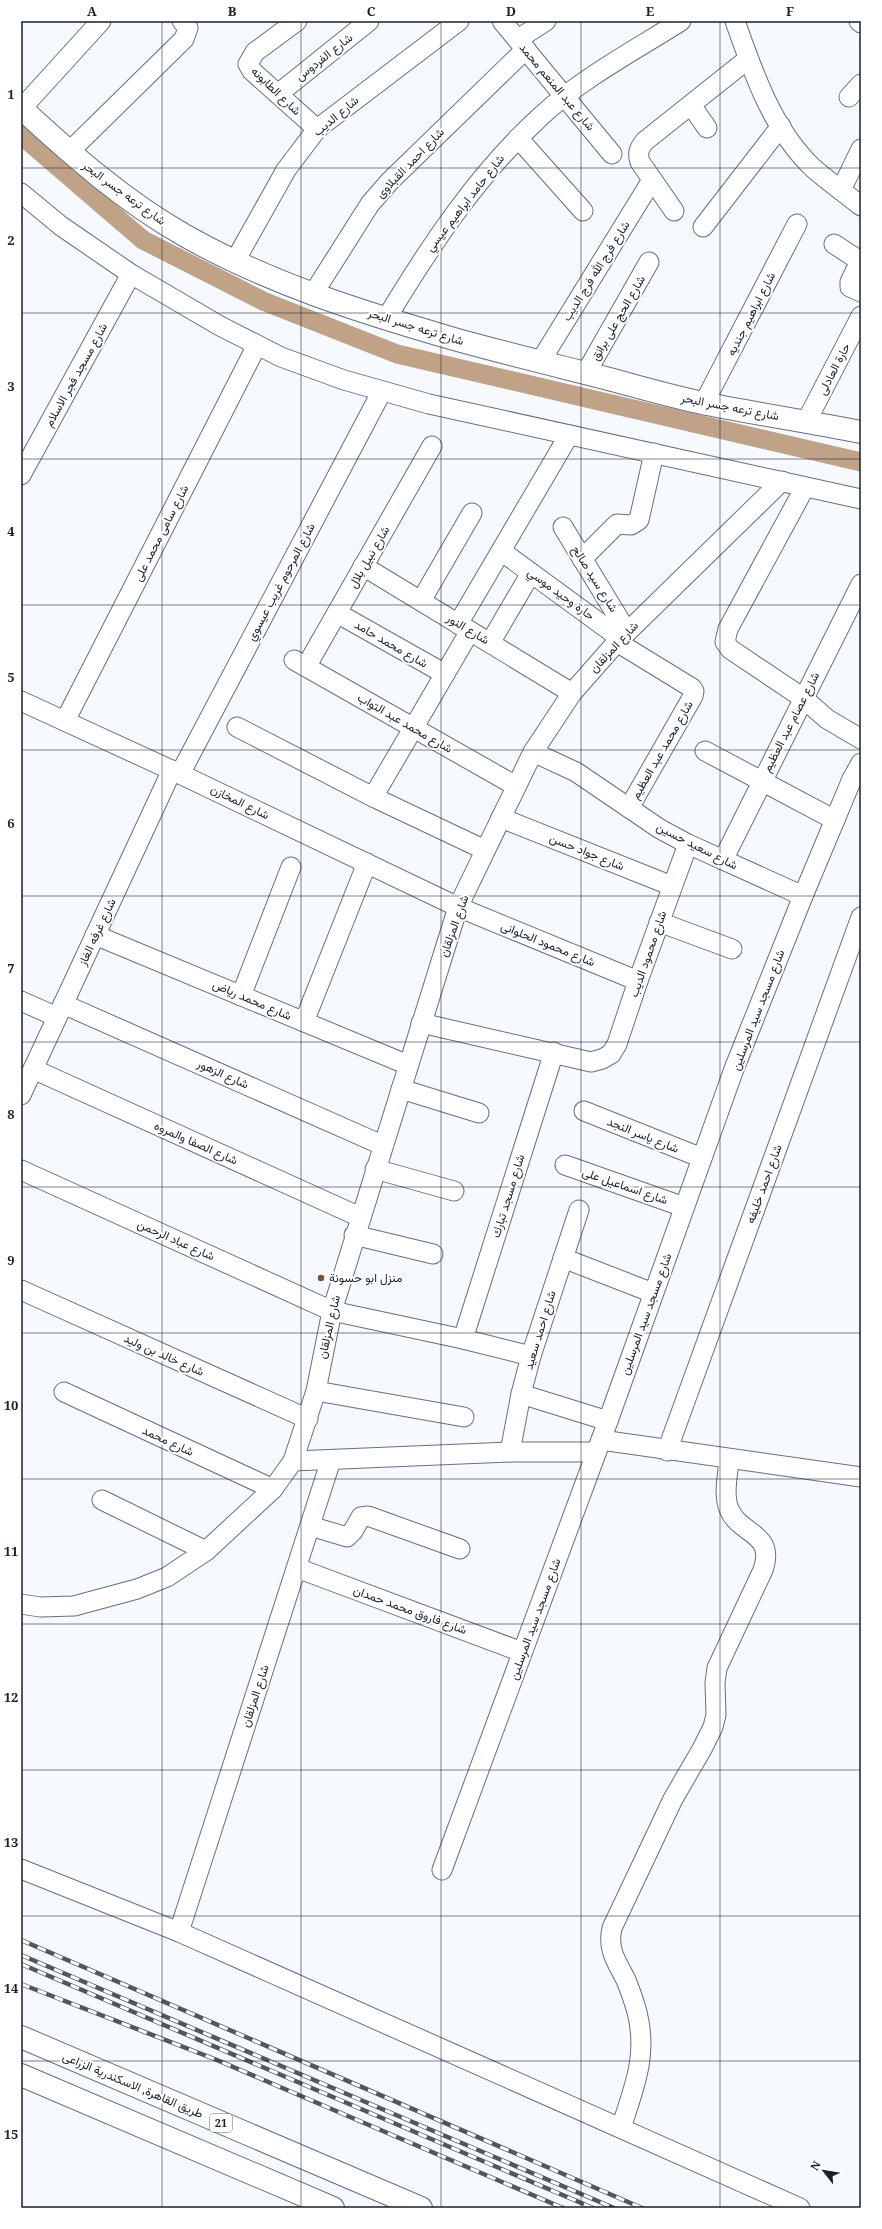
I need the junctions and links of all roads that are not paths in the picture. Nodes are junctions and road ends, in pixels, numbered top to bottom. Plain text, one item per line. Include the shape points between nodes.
1 (101, 21) edge
2 (297, 21) edge
3 (369, 21) edge
4 (459, 21) edge
5 (502, 21) edge
6 (546, 21) edge
7 (681, 21) edge
8 (735, 21) edge
9 (185, 23) edge
10 (522, 44) junction
11 (748, 59) junction
12 (278, 94) junction
13 (565, 96) junction
14 (690, 105) junction
15 (21, 109) edge
16 (781, 126) junction
17 (707, 128) dead end
18 (317, 129) junction
19 (518, 138) junction
20 (861, 149) edge
21 (69, 152) junction
22 (612, 154) dead end
23 (652, 180) junction
24 (841, 190) junction
25 (21, 193) edge
26 (861, 206) edge
27 (583, 211) dead end
28 (674, 211) dead end
29 (797, 224) dead end
30 (703, 227) dead end
31 (834, 244) dead end
32 (234, 261) junction
33 (649, 262) dead end
34 (131, 274) junction
35 (861, 292) edge
36 (313, 294) junction
37 (861, 316) edge
38 (386, 319) junction
39 (257, 345) junction
40 (540, 362) junction
41 (586, 373) junction
42 (382, 391) junction
43 (704, 403) junction
44 (806, 422) junction
45 (861, 432) edge
46 (569, 435) junction
47 (432, 446) dead end
48 (654, 454) junction
49 (21, 475) edge
50 (782, 481) junction
51 (805, 486) junction
52 (861, 499) edge
53 (472, 513) dead end
54 (563, 527) dead end
55 (501, 550) junction
56 (582, 559) junction
57 (363, 566) junction
58 (531, 573) junction
59 (861, 584) edge
60 (421, 601) junction
61 (337, 613) junction
62 (464, 627) junction
63 (621, 637) junction
64 (490, 643) junction
65 (300, 663) joint
66 (445, 674) junction
67 (694, 691) joint
68 (572, 693) junction
69 (803, 698) junction
70 (21, 701) edge
71 (65, 721) junction
72 (237, 727) dead end
73 (413, 728) junction
74 (861, 739) edge
75 (533, 752) junction
76 (705, 752) dead end
77 (861, 763) edge
78 (176, 772) junction
79 (760, 782) junction
80 (516, 786) junction
81 (373, 797) junction
82 (629, 808) junction
83 (501, 818) junction
84 (835, 820) junction
85 (688, 844) junction
86 (485, 850) junction
87 (723, 860) junction
88 (367, 863) junction
89 (291, 866) dead end
90 (672, 886) junction
91 (803, 896) junction
92 (458, 907) junction
93 (861, 917) edge
94 (659, 922) junction
95 (95, 935) junction
96 (732, 949) dead end
97 (638, 981) junction
98 (241, 996) junction
99 (21, 1001) edge
100 (60, 1010) junction
101 (304, 1022) junction
102 (421, 1023) junction
103 (554, 1052) junction
104 (408, 1065) junction
105 (28, 1071) edge
106 (401, 1089) junction
107 (21, 1095) edge
108 (584, 1111) dead end
109 (479, 1113) dead end
110 (382, 1145) junction
111 (702, 1158) junction
112 (565, 1166) dead end
113 (375, 1169) junction
114 (21, 1170) edge
115 (454, 1191) dead end
116 (684, 1207) junction
117 (579, 1210) dead end
118 (360, 1217) junction
119 (354, 1235) junction
120 (433, 1254) dead end
121 (563, 1258) junction
122 (21, 1290) edge
123 (653, 1293) junction
124 (332, 1311) junction
125 (463, 1339) junction
126 (531, 1356) junction
127 (316, 1391) junction
128 (64, 1392) dead end
129 (521, 1394) junction
130 (464, 1417) dead end
131 (308, 1419) junction
132 (608, 1421) junction
133 (598, 1446) junction
134 (667, 1451) junction
135 (510, 1452) junction
136 (331, 1460) junction
137 (728, 1460) junction
138 (293, 1462) junction
139 (861, 1477) edge
140 (273, 1489) junction
141 (102, 1500) dead end
142 (310, 1526) junction
143 (460, 1549) dead end
144 (206, 1551) junction
145 (297, 1568) junction
146 (21, 1604) edge
147 (522, 1652) junction
148 (21, 1869) edge
149 (442, 1870) dead end
150 (179, 1932) junction
151 (21, 2037) edge
152 (21, 2075) edge
153 (621, 2128) junction
154 (333, 2208) edge
155 (421, 2208) edge
156 (800, 2208) edge

1 - 15 street
2 - 12 street, شارع الطابونه via 255,52 248,64
3 - 12 street, شارع الفردوس
4 - 18 street, شارع الديب
5 - 10 street, شارع عبد المنعم محمد
6 - 10 street, شارع احمد القبلاوى
7 - 13 street, شارع حامد ابراهيم عيسي
8 - 11 street
9 - 21 street via 184,40
10 - 13 street, شارع عبد المنعم محمد
10 - 36 street, شارع احمد القبلاوى via 370,204
11 - 14 street
11 - 16 street via 755,78
12 - 18 street, شارع الطابونه
13 - 19 street, شارع حامد ابراهيم عيسي
13 - 22 street, شارع عبد المنعم محمد
14 - 17 street
14 - 23 street via 640,147 640,162
15 - 21 main road, شارع ترعه جسر البحر
16 - 24 street via 813,167
16 - 30 street
18 - 32 street, شارع الديب via 286,170
19 - 27 street
19 - 38 street, شارع حامد ابراهيم عيسي via 468,195 426,253
20 - 24 street
21 - 32 main road, شارع ترعه جسر البحر via 151,215
23 - 28 street
23 - 40 street, شارع فرج الله فرج الديب
24 - 26 street
25 - 34 street via 61,226
29 - 43 street, شارع ابراهيم جنديه
31 - 35 street via 860,261 850,287
32 - 36 main road, شارع ترعه جسر البحر
33 - 41 street, شارع الحج على برانق
34 - 39 street
34 - 49 street, شارع مسجد فجر الاسلام
36 - 38 main road, شارع ترعه جسر البحر
37 - 44 street, حارة العادلى
38 - 40 main road, شارع ترعه جسر البحر
39 - 42 street via 281,357
39 - 71 street, شارع سامى محمد على
40 - 41 main road, شارع ترعه جسر البحر
41 - 43 main road, شارع ترعه جسر البحر
42 - 46 street
42 - 78 street, شارع المرحوم غريب عيسوي
43 - 44 main road, شارع ترعه جسر البحر
44 - 45 main road, شارع ترعه جسر البحر
46 - 48 street
46 - 55 street
47 - 57 street, شارع نبيل بلال
48 - 50 street
48 - 56 street via 639,520 631,525 616,524
50 - 51 street
50 - 63 street, شارع المزلقان
51 - 52 street
51 - 69 street via 728,629 724,642 730,649
53 - 60 street
54 - 56 street, شارع سيد صالح
55 - 58 street, حارة وحيد موسي
55 - 62 street
56 - 63 street, شارع سيد صالح
57 - 60 street, شارع النور
57 - 61 street, شارع نبيل بلال
58 - 63 street, حارة وحيد موسي
58 - 64 street
59 - 69 street, شارع عصام عبد العظيم
60 - 62 street, شارع النور
61 - 65 street, شارع نبيل بلال
61 - 66 street, شارع محمد حامد
62 - 64 street, شارع النور
62 - 66 street
63 - 67 street, حارة وحيد موسي
63 - 68 street, شارع المزلقان
64 - 68 street, شارع النور
65 - 73 street, شارع محمد عبد التواب
66 - 73 street
67 - 82 street, شارع محمد عبد العظيم
68 - 75 street, شارع المزلقان
69 - 74 street via 827,719
69 - 79 street, شارع عصام عبد العظيم
70 - 71 street, شارع المخازن
71 - 78 street, شارع المخازن
72 - 81 street
73 - 80 street, شارع محمد عبد التواب
73 - 81 street
75 - 80 street, شارع المزلقان
75 - 82 street, شارع سعيد حسين via 576,772
76 - 79 street
77 - 84 street, شارع مسجد سيد المرسلين
78 - 88 street, شارع المخازن
78 - 95 street, شارع غرفه الغاز
79 - 84 street
79 - 87 street, شارع عصام عبد العظيم
80 - 83 street, شارع المزلقان
81 - 86 street
82 - 85 street, شارع سعيد حسين via 660,830
83 - 86 street, شارع المزلقان
83 - 90 street, شارع جواد حسن
84 - 91 street, شارع مسجد سيد المرسلين
85 - 87 street, شارع سعيد حسين
85 - 90 street, شارع محمود الديب
86 - 92 street, شارع المزلقان
87 - 91 street, شارع سعيد حسين
88 - 92 street, شارع المخازن
88 - 101 street
89 - 98 street
90 - 94 street, شارع محمود الديب
91 - 111 street, شارع مسجد سيد المرسلين via 734,1069
92 - 97 street, شارع محمود الحلوانى
92 - 102 street, شارع المزلقان
93 - 134 street, شارع احمد خليفه
94 - 96 street
94 - 97 street, شارع محمود الديب
95 - 98 street, شارع محمد رياض
95 - 100 street, شارع غرفه الغاز
97 - 103 street, شارع محمود الديب via 617,1044 611,1054 591,1062
98 - 101 street, شارع محمد رياض
99 - 100 street, شارع الزهور
100 - 105 street, شارع غرفه الغاز
100 - 110 street, شارع الزهور
101 - 104 street, شارع محمد رياض
102 - 103 street
102 - 104 street, شارع المزلقان
103 - 125 street, شارع مسجد تبارك
104 - 106 street, شارع المزلقان
105 - 107 street, شارع غرفه الغاز
105 - 118 street, شارع الصفا والمروه
106 - 109 street
106 - 110 street, شارع المزلقان
108 - 111 street, شارع ياسر النجد
110 - 113 street, شارع المزلقان
111 - 116 street, شارع مسجد سيد المرسلين
112 - 116 street, شارع اسماعيل على
113 - 115 street
113 - 118 street, شارع المزلقان
114 - 124 street, شارع عباد الرحمن
116 - 123 street, شارع مسجد سيد المرسلين
117 - 121 street, شارع احمد سعيد
118 - 119 street, شارع المزلقان
119 - 120 street
119 - 124 street, شارع المزلقان
121 - 123 street
121 - 126 street, شارع احمد سعيد
122 - 131 street, شارع خالد بن وليد
123 - 132 street, شارع مسجد سيد المرسلين
124 - 125 street, شارع عباد الرحمن
124 - 127 street, شارع المزلقان
125 - 126 street, شارع عباد الرحمن
126 - 129 street, شارع احمد سعيد
127 - 130 street
127 - 131 street, شارع المزلقان
128 - 140 street, شارع محمد
129 - 132 street
129 - 135 street, شارع احمد سعيد
131 - 138 street, شارع المزلقان
132 - 133 street, شارع مسجد سيد المرسلين
133 - 134 street
133 - 135 street
133 - 147 street, شارع مسجد سيد المرسلين
134 - 137 street
135 - 136 street
136 - 138 street
136 - 142 street, شارع المزلقان
137 - 139 street
137 - 153 street via 729,1509 738,1521 763,1543 766,1550 765,1564 717,1668 716,1715 711,1732 672,1799 612,1928 612,1954 632,1996 638,2020 641,2051 640,2070
138 - 140 street, شارع المزلقان
140 - 144 street, شارع المزلقان
141 - 144 street
142 - 143 street via 347,1536 361,1517 368,1516
142 - 145 street, شارع المزلقان
144 - 146 street, شارع المزلقان via 167,1577 98,1600 74,1606 40,1607
145 - 147 street, شارع فاروق محمد حمدان
145 - 150 street, شارع المزلقان
147 - 149 street, شارع مسجد سيد المرسلين
148 - 150 street
150 - 153 street
151 - 155 main road, طريق القاهرة, الاسكندرية الزراعى / 21
152 - 154 main road
153 - 156 street

